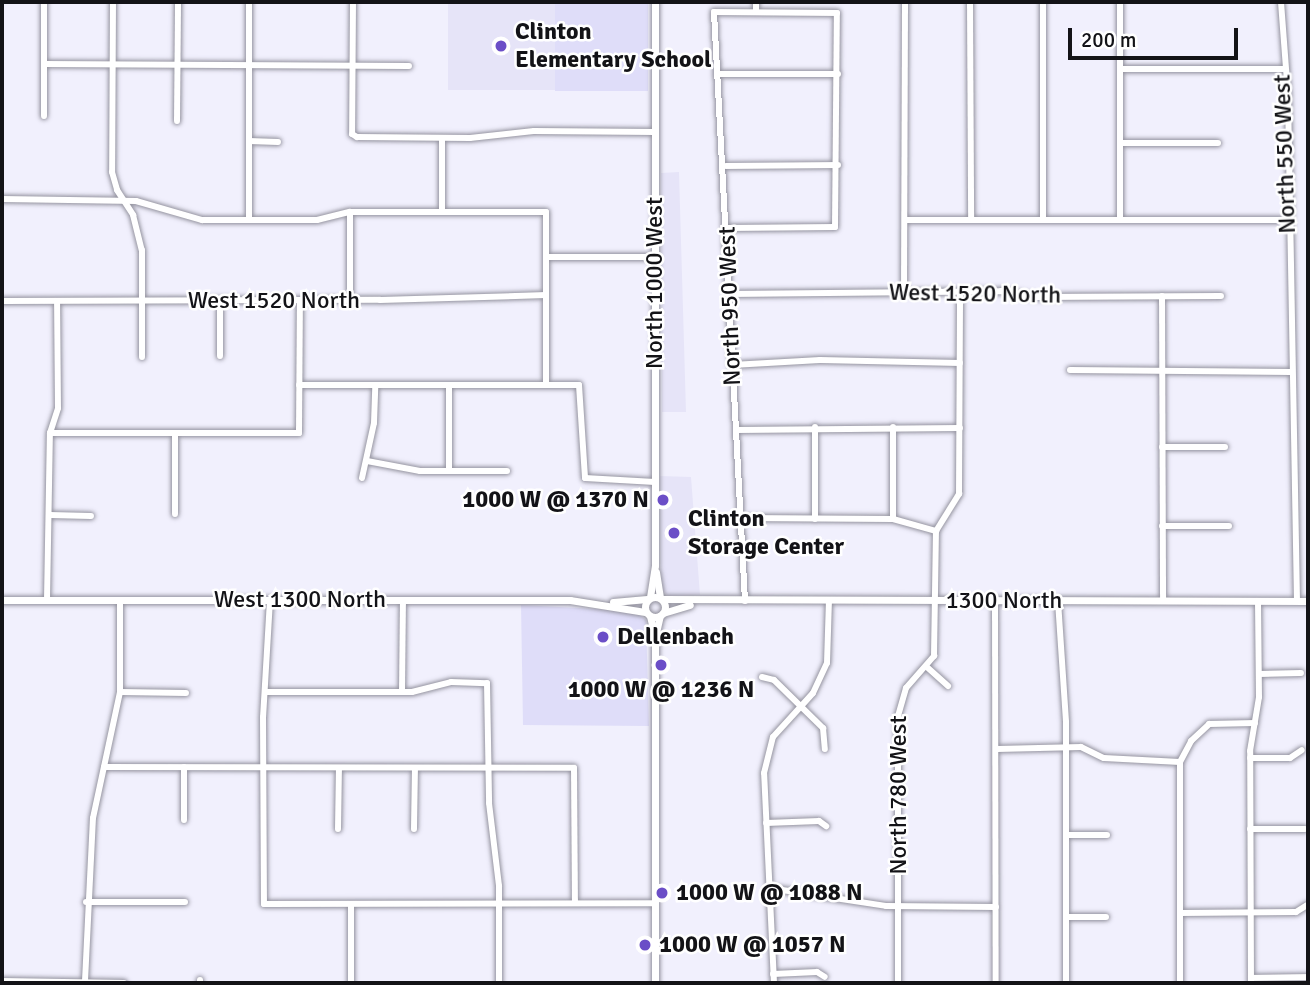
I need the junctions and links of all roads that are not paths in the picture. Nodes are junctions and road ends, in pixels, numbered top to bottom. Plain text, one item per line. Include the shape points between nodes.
1 (44, 2) edge
2 (113, 2) edge
3 (178, 2) edge
4 (249, 2) edge
5 (353, 2) edge
6 (655, 2) edge
7 (756, 2) edge
8 (905, 2) edge
9 (970, 2) edge
10 (1044, 2) edge
11 (1120, 2) edge
12 (1281, 2) edge
13 (756, 12) junction
14 (44, 64) junction
15 (113, 64) junction
16 (179, 64) junction
17 (249, 64) junction
18 (354, 65) junction
19 (409, 66) dead end
20 (1120, 69) junction
21 (1283, 69) junction
22 (718, 74) junction
23 (838, 74) junction
24 (44, 116) dead end
25 (177, 121) dead end
26 (655, 132) junction
27 (442, 138) junction
28 (249, 141) junction
29 (278, 142) dead end
30 (1120, 143) junction
31 (1218, 143) dead end
32 (726, 166) junction
33 (838, 166) junction
34 (2, 199) edge
35 (123, 200) junction
36 (350, 212) junction
37 (442, 212) junction
38 (905, 219) junction
39 (249, 220) junction
40 (971, 220) junction
41 (1043, 220) junction
42 (1120, 220) junction
43 (1287, 220) junction
44 (727, 228) junction
45 (548, 257) junction
46 (655, 257) junction
47 (960, 291) junction
48 (904, 292) junction
49 (729, 294) junction
50 (546, 295) junction
51 (1162, 296) junction
52 (1221, 296) dead end
53 (300, 300) junction
54 (350, 300) junction
55 (2, 301) edge
56 (57, 301) junction
57 (140, 301) junction
58 (220, 301) junction
59 (220, 356) dead end
60 (142, 357) dead end
61 (960, 363) junction
62 (732, 365) junction
63 (1070, 370) dead end
64 (1162, 371) junction
65 (1291, 372) junction
66 (299, 385) junction
67 (375, 385) junction
68 (449, 385) junction
69 (546, 385) junction
70 (815, 427) junction
71 (893, 427) junction
72 (960, 428) junction
73 (736, 430) junction
74 (175, 432) junction
75 (50, 433) junction
76 (1162, 447) junction
77 (1226, 447) dead end
78 (367, 461) junction
79 (449, 471) junction
80 (507, 471) dead end
81 (362, 478) dead end
82 (655, 482) junction
83 (50, 514) junction
84 (175, 514) dead end
85 (91, 516) dead end
86 (743, 518) junction
87 (815, 519) junction
88 (893, 519) junction
89 (1162, 526) junction
90 (1228, 526) dead end
91 (936, 531) junction
92 (654, 565) junction
93 (649, 598) junction
94 (661, 599) junction
95 (2, 600) edge
96 (47, 600) junction
97 (120, 600) junction
98 (270, 600) junction
99 (403, 600) junction
100 (745, 601) junction
101 (829, 601) junction
102 (935, 601) junction
103 (995, 601) junction
104 (1058, 601) junction
105 (1163, 601) junction
106 (1297, 601) junction
107 (1308, 601) edge
108 (700, 602) junction
109 (1258, 602) junction
110 (598, 604) junction
111 (648, 614) junction
112 (661, 614) junction
113 (654, 638) junction
114 (928, 668) junction
115 (1301, 673) dead end
116 (1259, 674) junction
117 (761, 677) dead end
118 (948, 686) dead end
119 (120, 692) junction
120 (266, 692) junction
121 (402, 692) junction
122 (186, 693) dead end
123 (801, 706) junction
124 (1255, 723) junction
125 (1066, 747) junction
126 (825, 749) dead end
127 (997, 749) junction
128 (1302, 750) dead end
129 (1250, 758) junction
130 (1180, 762) junction
131 (104, 766) junction
132 (184, 767) junction
133 (263, 767) junction
134 (339, 768) junction
135 (415, 768) junction
136 (488, 768) junction
137 (184, 820) dead end
138 (766, 823) junction
139 (826, 826) dead end
140 (338, 829) dead end
141 (414, 829) dead end
142 (1250, 829) junction
143 (1305, 830) dead end
144 (1066, 835) junction
145 (1107, 835) dead end
146 (769, 888) junction
147 (86, 902) junction
148 (185, 902) dead end
149 (575, 903) junction
150 (656, 903) junction
151 (351, 904) junction
152 (499, 904) junction
153 (1307, 905) edge
154 (898, 906) junction
155 (996, 907) junction
156 (1180, 913) junction
157 (1251, 913) junction
158 (1066, 917) junction
159 (1106, 917) dead end
160 (773, 974) junction
161 (825, 977) dead end
162 (1308, 978) edge
163 (2, 981) edge
164 (85, 981) junction
165 (1251, 981) edge
166 (47, 982) edge
167 (124, 982) edge
168 (351, 983) edge
169 (499, 983) edge
170 (655, 983) edge
171 (774, 983) edge
172 (898, 983) edge
173 (996, 983) edge
174 (1066, 983) edge
175 (1180, 983) edge

1 - 14 street
2 - 15 street
3 - 16 street
4 - 17 street
5 - 18 street
6 - 26 street, North 1000 West
7 - 13 street
8 - 38 street
9 - 40 street
10 - 41 street
11 - 20 street
12 - 21 street, North 550 West
13 - 22 street, North 950 West via 714,12
13 - 23 street via 837,13
14 - 15 street
14 - 24 street
15 - 16 street
15 - 35 street via 112,172
16 - 17 street
16 - 25 street
17 - 18 street
17 - 28 street
18 - 19 street
18 - 27 street via 352,134
20 - 21 street
20 - 30 street
21 - 43 street, North 550 West via 1288,96
22 - 23 street
22 - 32 street, North 950 West
23 - 33 street
26 - 27 street via 534,131
26 - 46 street, North 1000 West
27 - 37 street
28 - 29 street
28 - 39 street
30 - 31 street
30 - 42 street
32 - 33 street
32 - 44 street, North 950 West
33 - 44 street via 835,227
34 - 35 street
35 - 39 street via 193,218
35 - 57 street via 142,250
36 - 37 street
36 - 39 street via 317,220
36 - 54 street
37 - 45 street via 547,212
38 - 40 street
38 - 48 street
40 - 41 street
41 - 42 street
42 - 43 street
43 - 65 street, North 550 West
44 - 49 street, North 950 West
45 - 46 street
45 - 50 street
46 - 82 street, North 1000 West
47 - 48 street, West 1520 North
47 - 51 street, West 1520 North via 1035,297
47 - 61 street
48 - 49 street, West 1520 North
49 - 62 street, North 950 West
50 - 54 street, West 1520 North
50 - 69 street
51 - 52 street, West 1520 North
51 - 64 street
53 - 54 street, West 1520 North
53 - 58 street, West 1520 North
53 - 66 street
55 - 56 street, West 1520 North
56 - 57 street, West 1520 North
56 - 75 street via 58,408
57 - 58 street, West 1520 North
57 - 60 street
58 - 59 street
61 - 62 street via 820,360
61 - 72 street
62 - 73 street, North 950 West
63 - 64 street
64 - 65 street
64 - 76 street
65 - 106 street, North 550 West
66 - 67 street
66 - 74 street via 299,433
67 - 68 street
67 - 78 street
68 - 69 street
68 - 79 street
69 - 82 street via 579,385 585,478
70 - 71 street
70 - 73 street
70 - 87 street
71 - 72 street
71 - 88 street
72 - 91 street via 959,494
73 - 86 street, North 950 West
74 - 75 street
74 - 84 street
75 - 83 street
76 - 77 street
76 - 89 street
78 - 79 street via 420,471
78 - 81 street
79 - 80 street
82 - 92 street, North 1000 West
83 - 85 street
83 - 96 street
86 - 87 street
86 - 100 street, North 950 West
87 - 88 street
88 - 91 street
89 - 90 street
89 - 105 street
91 - 102 street
92 - 93 street, North 1000 West
92 - 94 street, North 1000 West
93 - 94 street, West 1300 North
93 - 110 street, West 1300 North
93 - 111 street, North 1000 West
94 - 108 street, 1300 North
94 - 112 street, North 1000 West
95 - 96 street, West 1300 North
96 - 97 street, West 1300 North
97 - 98 street, West 1300 North
97 - 119 street
98 - 99 street, West 1300 North
98 - 120 street
99 - 110 street, West 1300 North
99 - 121 street
100 - 101 street, 1300 North
100 - 108 street, 1300 North
101 - 102 street, 1300 North
101 - 123 street via 827,663
102 - 103 street, 1300 North
102 - 114 street via 935,647
103 - 104 street, 1300 North
103 - 127 street
104 - 105 street, 1300 North
104 - 125 street
105 - 109 street, 1300 North
106 - 107 street, 1300 North
106 - 109 street, 1300 North
108 - 112 street, 1300 North
109 - 116 street
110 - 111 street, West 1300 North
111 - 112 street, West 1300 North
111 - 113 street
112 - 113 street
113 - 150 street
114 - 118 street
114 - 154 street, North 780 West via 906,688 898,716
115 - 116 street
116 - 124 street
117 - 123 street via 774,680
119 - 122 street
119 - 131 street
120 - 121 street
120 - 133 street
121 - 136 street via 451,682 487,683
123 - 126 street via 823,728
123 - 138 street via 779,729 766,753
124 - 129 street
124 - 130 street via 1221,722 1199,730
125 - 127 street
125 - 130 street via 1081,747 1104,758
125 - 144 street
127 - 155 street
128 - 129 street via 1290,758
129 - 142 street
130 - 156 street
131 - 132 street
131 - 147 street via 93,818
132 - 133 street
132 - 137 street
133 - 134 street
133 - 151 street via 264,904
134 - 135 street
134 - 140 street
135 - 136 street
135 - 141 street
136 - 149 street via 574,768
136 - 152 street
138 - 139 street via 819,821
138 - 146 street
142 - 143 street
142 - 157 street
144 - 145 street
144 - 158 street
146 - 154 street
146 - 160 street
147 - 148 street
147 - 164 street
149 - 150 street
149 - 152 street
150 - 170 street
151 - 152 street
151 - 168 street
152 - 169 street
153 - 157 street via 1296,912
154 - 155 street
154 - 172 street, North 780 West
155 - 173 street
156 - 157 street
156 - 175 street
157 - 165 street
158 - 159 street
158 - 174 street
160 - 161 street via 817,972
160 - 171 street
162 - 165 street
163 - 166 street
164 - 166 street
164 - 167 street

